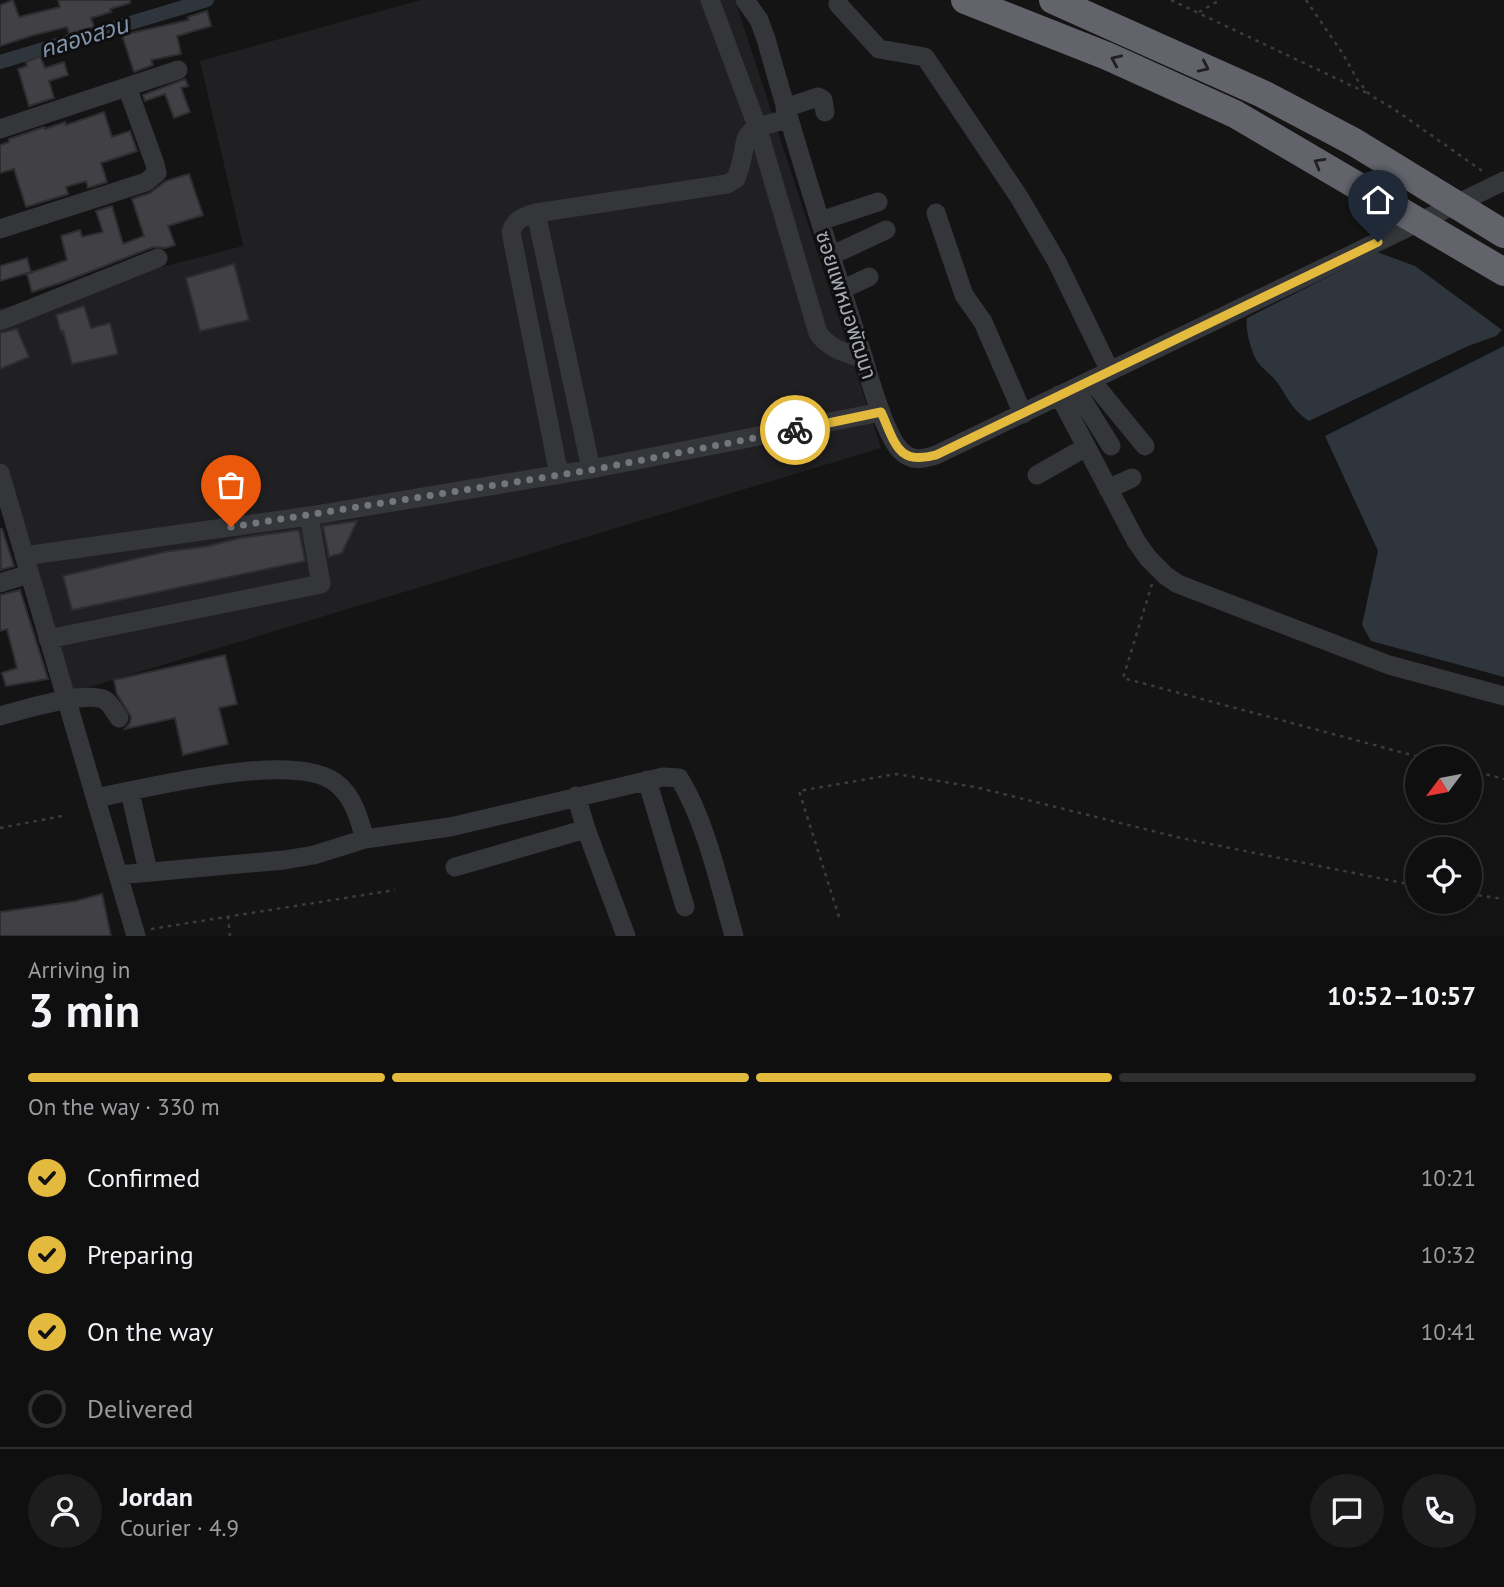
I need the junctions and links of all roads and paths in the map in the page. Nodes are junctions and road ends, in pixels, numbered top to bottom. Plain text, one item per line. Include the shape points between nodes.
1 (710, 0) edge
2 (745, 0) edge
3 (965, 0) edge
4 (1052, 0) edge
5 (1171, 0) edge
6 (1220, 0) edge
7 (1306, 0) edge
8 (838, 4) dead end
9 (1199, 12) junction
10 (178, 70) dead end
11 (127, 87) junction
12 (1370, 95) junction
13 (825, 112) dead end
14 (787, 113) junction
15 (757, 126) junction
16 (0, 130) edge
17 (1502, 182) edge
18 (878, 202) dead end
19 (536, 213) junction
20 (936, 213) dead end
21 (820, 221) junction
22 (0, 229) edge
23 (886, 230) dead end
24 (1504, 234) edge
25 (830, 256) junction
26 (158, 258) dead end
27 (1504, 272) edge
28 (869, 277) dead end
29 (841, 290) junction
30 (0, 321) edge
31 (864, 359) junction
32 (1110, 371) junction
33 (1075, 388) junction
34 (881, 412) junction
35 (1023, 414) junction
36 (1111, 446) dead end
37 (1145, 446) dead end
38 (1086, 447) junction
39 (591, 470) junction
40 (0, 473) edge
41 (558, 474) junction
42 (1037, 475) dead end
43 (1132, 478) dead end
44 (1108, 489) junction
45 (309, 516) junction
46 (8, 527) edge
47 (26, 565) junction
48 (1157, 568) junction
49 (0, 583) edge
50 (48, 639) junction
51 (1504, 696) edge
52 (65, 699) junction
53 (0, 716) edge
54 (119, 718) dead end
55 (1405, 753) edge
56 (1482, 773) edge
57 (1504, 779) edge
58 (647, 780) junction
59 (130, 792) junction
60 (576, 796) junction
61 (96, 798) junction
62 (62, 816) dead end
63 (0, 828) edge
64 (586, 829) junction
65 (365, 839) junction
66 (455, 867) dead end
67 (148, 871) junction
68 (118, 875) junction
69 (1405, 883) edge
70 (395, 890) dead end
71 (1482, 896) edge
72 (1504, 900) edge
73 (685, 906) dead end
74 (228, 916) junction
75 (839, 917) dead end
76 (135, 934) edge
77 (230, 936) edge
78 (626, 936) edge
79 (734, 936) edge

1 - 15 street
2 - 14 street, ซอยแพหมอพัฒนา via 759,20
27 -> 3 highway, bridge via 1235,114 1107,56
4 -> 24 highway, bridge via 1263,94 1354,142
5 - 9 path
6 - 9 path
7 - 12 path
8 - 32 street via 879,49 925,57 1019,197 1057,262
9 - 12 path
10 - 11 street
11 - 16 street
11 - 22 street via 155,164 153,178
12 - 17 path
13 - 14 street via 818,97
14 - 15 street
14 - 21 street, ซอยแพหมอพัฒนา
15 - 19 street via 746,136 736,179 727,184
15 - 31 street via 818,333 832,347
17 - 32 street, ซอยแพหมอพัฒนา
18 - 21 street
19 - 39 street
19 - 41 street via 519,219 511,232
20 - 35 street via 964,295 983,322
21 - 25 street, ซอยแพหมอพัฒนา
23 - 25 street
25 - 29 street, ซอยแพหมอพัฒนา
26 - 30 street
28 - 29 street
29 - 31 street, ซอยแพหมอพัฒนา
31 - 34 street, ซอยแพหมอพัฒนา
32 - 33 street, ซอยแพหมอพัฒนา
33 - 35 street, ซอยแพหมอพัฒนา
33 - 36 street
33 - 37 street
33 - 38 street
34 - 35 street, ซอยแพหมอพัฒนา via 900,450 920,460
34 - 39 street
38 - 42 street
38 - 44 street
39 - 41 street
40 - 46 street
41 - 45 street
43 - 44 street
44 - 48 street via 1136,541
45 - 47 street
45 - 50 street via 321,584
46 - 47 street
47 - 49 street
47 - 50 street
48 - 51 street via 1178,584 1389,665
48 - 55 path via 1123,678
50 - 52 street
52 - 53 street
52 - 54 street via 104,700
52 - 61 street
56 - 57 path
58 - 60 street
58 - 73 street
58 - 79 street via 679,778 685,788
59 - 61 street
59 - 65 street via 252,771 309,772 335,782 347,794
59 - 67 street
60 - 64 street
60 - 65 street via 450,827
61 - 68 street
62 - 63 path
64 - 66 street
64 - 78 street
65 - 67 street via 284,860
67 - 68 street
68 - 76 street
69 - 75 path via 1181,838 975,787 896,774 799,791
70 - 74 path
71 - 72 path
74 - 76 path
74 - 77 path

